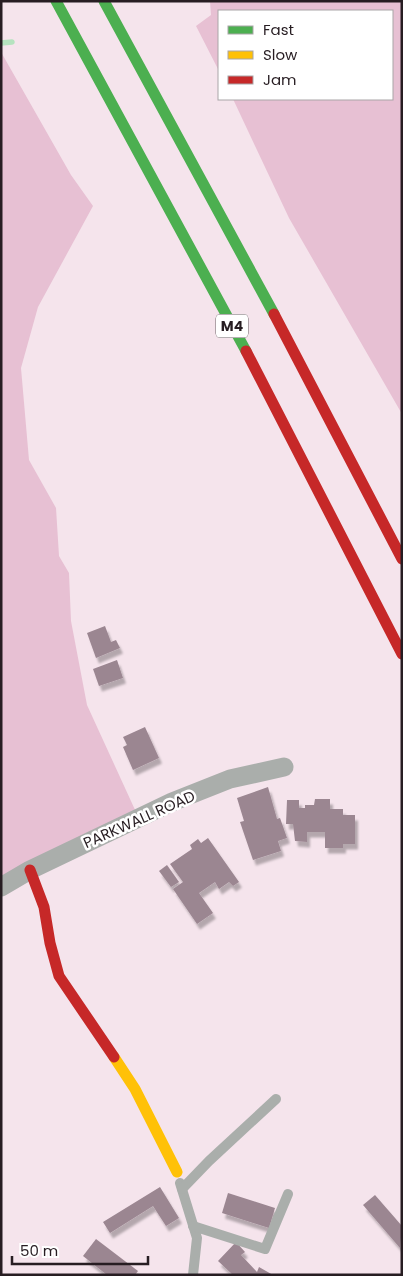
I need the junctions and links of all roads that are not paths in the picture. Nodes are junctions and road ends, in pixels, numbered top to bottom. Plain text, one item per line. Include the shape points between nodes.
1 (56, 1) edge
2 (104, 1) edge
3 (402, 559) edge
4 (402, 654) edge
5 (284, 767) dead end
6 (30, 870) junction
7 (1, 887) edge
8 (276, 1099) dead end
9 (177, 1172) joint
10 (182, 1189) junction
11 (288, 1194) dead end
12 (193, 1226) junction
13 (193, 1275) edge

1 - 4 main road, M4 via 248,354
2 - 3 main road via 320,399
5 - 6 street, PARKWALL ROAD via 230,779 172,802
6 - 7 street, PARKWALL ROAD
6 - 9 main road via 44,907 59,976 135,1089
8 - 10 lane
9 - 10 lane
10 - 12 lane
11 - 12 lane via 265,1249
12 - 13 lane via 197,1238

